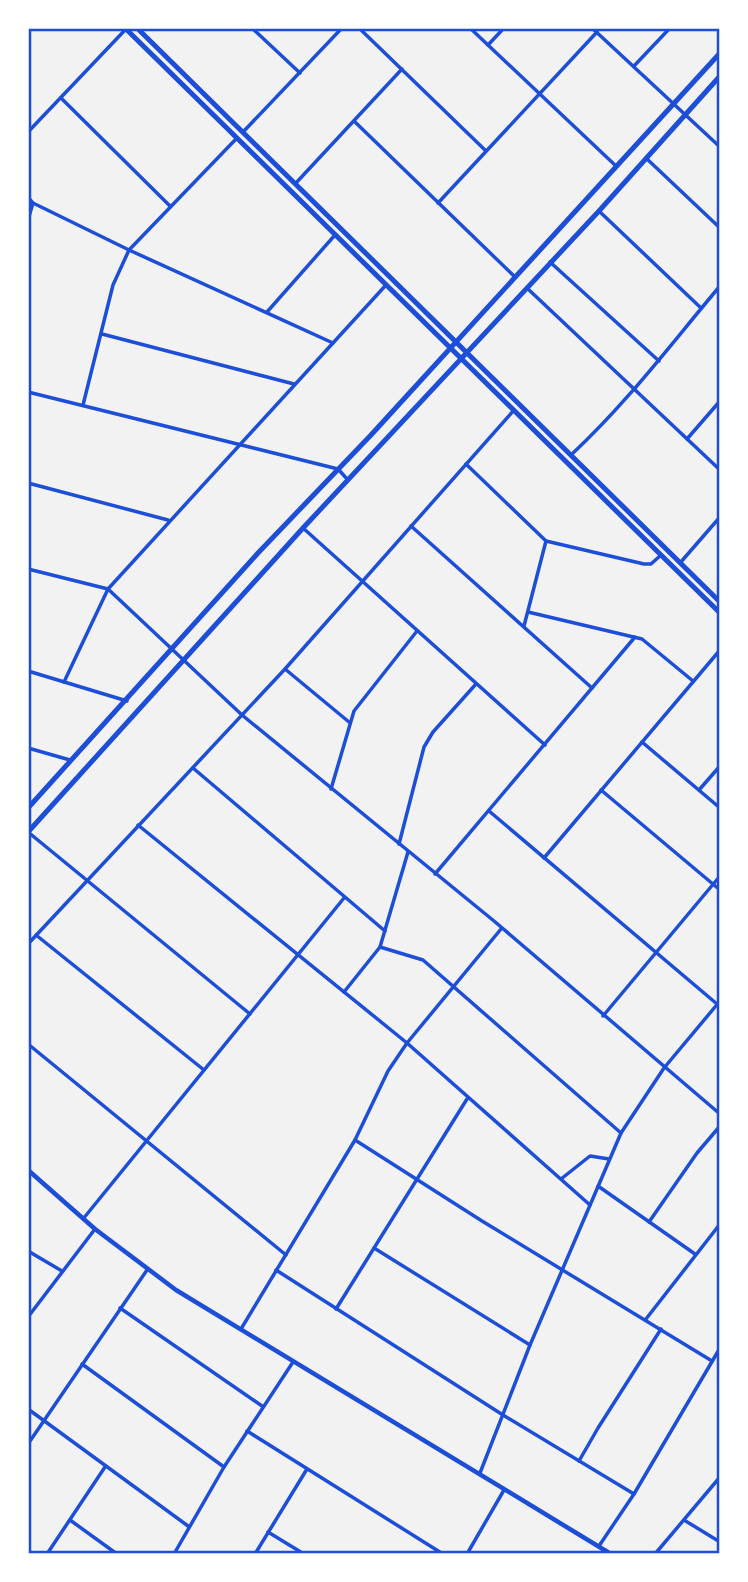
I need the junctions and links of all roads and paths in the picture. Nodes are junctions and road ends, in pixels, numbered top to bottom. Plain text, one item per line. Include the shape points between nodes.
1 (126, 28) edge
2 (136, 28) edge
3 (251, 28) edge
4 (342, 28) edge
5 (359, 28) edge
6 (470, 28) edge
7 (505, 28) edge
8 (592, 28) edge
9 (670, 28) edge
10 (597, 32) junction
11 (488, 45) junction
12 (720, 53) edge
13 (634, 66) junction
14 (401, 69) junction
15 (300, 73) junction
16 (720, 76) edge
17 (540, 93) junction
18 (61, 98) junction
19 (673, 103) junction
20 (684, 115) junction
21 (354, 121) junction
22 (28, 132) edge
23 (243, 132) junction
24 (236, 139) junction
25 (720, 148) edge
26 (485, 150) junction
27 (646, 157) junction
28 (617, 166) junction
29 (295, 184) junction
30 (28, 197) edge
31 (33, 203) junction
32 (438, 203) junction
33 (170, 206) junction
34 (599, 211) junction
35 (28, 220) edge
36 (720, 228) edge
37 (335, 235) junction
38 (129, 250) junction
39 (550, 262) junction
40 (515, 277) junction
41 (386, 285) junction
42 (720, 286) edge
43 (526, 287) junction
44 (701, 308) junction
45 (266, 313) junction
46 (102, 334) junction
47 (455, 341) junction
48 (332, 343) junction
49 (450, 347) junction
50 (468, 352) junction
51 (461, 359) junction
52 (659, 361) junction
53 (294, 384) junction
54 (634, 391) junction
55 (28, 392) edge
56 (720, 401) edge
57 (82, 405) junction
58 (514, 410) junction
59 (687, 439) junction
60 (239, 445) junction
61 (571, 455) junction
62 (466, 464) junction
63 (338, 470) junction
64 (720, 470) edge
65 (349, 481) junction
66 (28, 483) edge
67 (720, 517) edge
68 (169, 520) junction
69 (411, 526) junction
70 (303, 528) junction
71 (546, 541) junction
72 (661, 555) junction
73 (680, 563) junction
74 (675, 568) junction
75 (28, 569) edge
76 (362, 581) junction
77 (108, 589) junction
78 (720, 602) edge
79 (528, 612) junction
80 (720, 613) edge
81 (524, 626) junction
82 (417, 631) junction
83 (635, 637) junction
84 (172, 650) junction
85 (720, 650) edge
86 (183, 661) junction
87 (285, 669) junction
88 (28, 671) edge
89 (693, 681) junction
90 (64, 682) junction
91 (476, 684) junction
92 (593, 688) junction
93 (127, 701) junction
94 (242, 715) junction
95 (349, 722) junction
96 (641, 741) junction
97 (545, 745) junction
98 (28, 748) edge
99 (72, 761) junction
100 (720, 766) edge
101 (193, 768) junction
102 (331, 789) junction
103 (601, 789) junction
104 (699, 790) junction
105 (28, 808) edge
106 (720, 808) edge
107 (489, 811) junction
108 (138, 825) junction
109 (28, 832) edge
110 (399, 844) junction
111 (408, 852) junction
112 (544, 858) junction
113 (435, 874) junction
114 (720, 876) edge
115 (87, 879) junction
116 (713, 884) junction
117 (720, 890) edge
118 (344, 898) junction
119 (502, 928) junction
120 (385, 931) junction
121 (36, 935) junction
122 (28, 944) edge
123 (380, 947) junction
124 (656, 952) junction
125 (299, 956) junction
126 (454, 986) junction
127 (344, 992) junction
128 (719, 1003) edge
129 (250, 1014) junction
130 (603, 1016) junction
131 (407, 1043) junction
132 (28, 1044) edge
133 (664, 1068) junction
134 (204, 1070) junction
135 (467, 1099) junction
136 (720, 1114) edge
137 (720, 1126) edge
138 (621, 1133) junction
139 (148, 1140) junction
140 (355, 1140) junction
141 (609, 1159) junction
142 (28, 1170) edge
143 (561, 1179) junction
144 (417, 1180) junction
145 (598, 1186) junction
146 (590, 1205) junction
147 (83, 1219) junction
148 (649, 1222) junction
149 (720, 1224) edge
150 (95, 1229) junction
151 (374, 1248) junction
152 (28, 1251) edge
153 (695, 1254) junction
154 (286, 1255) junction
155 (562, 1268) junction
156 (147, 1270) junction
157 (276, 1270) junction
158 (62, 1271) junction
159 (120, 1308) junction
160 (336, 1309) junction
161 (28, 1317) edge
162 (646, 1319) junction
163 (661, 1329) junction
164 (240, 1331) junction
165 (530, 1345) junction
166 (720, 1348) edge
167 (712, 1361) junction
168 (293, 1362) junction
169 (82, 1364) junction
170 (263, 1406) junction
171 (28, 1409) edge
172 (503, 1415) junction
173 (44, 1421) junction
174 (247, 1431) junction
175 (28, 1444) edge
176 (579, 1462) junction
177 (105, 1467) junction
178 (224, 1467) junction
179 (307, 1469) junction
180 (480, 1473) junction
181 (720, 1477) edge
182 (505, 1488) junction
183 (634, 1494) junction
184 (70, 1520) junction
185 (684, 1520) junction
186 (188, 1526) junction
187 (268, 1532) junction
188 (720, 1542) edge
189 (599, 1547) junction
190 (47, 1554) edge
191 (117, 1554) edge
192 (174, 1554) edge
193 (255, 1554) edge
194 (304, 1554) edge
195 (443, 1554) edge
196 (467, 1554) edge
197 (611, 1554) edge
198 (655, 1554) edge

1 - 18 street
1 - 24 main road
2 - 23 main road
3 - 15 street
4 - 15 street
5 - 14 street
6 - 11 street
7 - 11 street
8 - 10 street
9 - 13 street
10 - 13 street
10 - 17 street
11 - 17 street
12 - 19 main road
13 - 19 street
14 - 21 street
14 - 26 street
15 - 23 street
16 - 20 main road
17 - 26 street
17 - 28 street
18 - 22 street
18 - 33 street
19 - 20 street
19 - 28 main road
20 - 25 street
20 - 27 main road
21 - 29 street
21 - 32 street
23 - 29 main road
24 - 33 street
24 - 37 main road
26 - 32 street
27 - 34 main road
27 - 36 street
28 - 40 main road
29 - 47 main road
30 - 31 street
31 - 35 street
31 - 38 street
32 - 40 street
33 - 38 street
34 - 39 main road
34 - 44 street
37 - 41 main road
37 - 45 street
38 - 45 street
38 - 46 street via 113,285
39 - 43 main road
39 - 52 street
40 - 47 main road
41 - 48 street
41 - 49 main road
42 - 44 street
43 - 50 main road
43 - 54 street
44 - 52 street
45 - 48 street
46 - 53 street
46 - 57 street
47 - 49 main road
47 - 50 main road
48 - 53 street
49 - 51 main road
49 - 63 main road
50 - 51 main road
50 - 61 main road
51 - 58 main road
51 - 65 main road
52 - 54 street
53 - 60 street
54 - 59 street
54 - 61 street
55 - 57 street
56 - 59 street
57 - 60 street
58 - 62 street
58 - 72 main road
59 - 64 street
60 - 63 street
60 - 68 street
61 - 73 main road
62 - 69 street
62 - 71 street
63 - 65 street
63 - 84 main road
65 - 70 main road
66 - 68 street
67 - 73 street
68 - 77 street
69 - 76 street
69 - 81 street
70 - 76 street
70 - 86 main road
71 - 72 street via 644,564
71 - 79 street
72 - 74 main road
73 - 74 street
73 - 78 main road
74 - 80 main road
75 - 77 street
76 - 82 street
76 - 87 street
77 - 84 street
77 - 90 street
79 - 81 street
79 - 83 street
81 - 92 street
82 - 91 street
82 - 95 street via 360,700
83 - 89 street via 654,647
83 - 92 street
84 - 86 street
84 - 93 main road
85 - 89 street
86 - 94 street
86 - 109 main road
87 - 94 street
87 - 95 street
88 - 90 street
89 - 96 street
90 - 93 street
91 - 97 street
91 - 110 street via 424,747
92 - 97 street
93 - 99 main road
94 - 101 street
94 - 102 street
95 - 102 street
96 - 103 street
96 - 104 street
97 - 107 street
98 - 99 street
99 - 105 main road
100 - 104 street
101 - 108 street
101 - 118 street
102 - 110 street
103 - 112 street
103 - 116 street
104 - 106 street
107 - 112 street
107 - 113 street
108 - 115 street
108 - 125 street
109 - 115 street
110 - 111 street
111 - 113 street
111 - 120 street
112 - 124 street
113 - 119 street
114 - 116 street
115 - 121 street
115 - 129 street
116 - 117 street
116 - 124 street
118 - 120 street
118 - 125 street
119 - 126 street
119 - 130 street
120 - 123 street
121 - 122 street
121 - 134 street
123 - 126 street via 423,960
123 - 127 street
124 - 128 street
124 - 130 street
125 - 127 street
125 - 129 street
126 - 131 street
126 - 138 street
127 - 131 street
128 - 133 street
129 - 134 street
130 - 133 street
131 - 135 street
131 - 140 street via 388,1071
132 - 139 street
133 - 136 street
133 - 138 street
134 - 139 street
135 - 143 street
135 - 144 street
137 - 148 street
138 - 141 street
139 - 147 street
139 - 154 street
140 - 144 street
140 - 154 street
141 - 143 street via 590,1156
141 - 145 street
142 - 147 street
143 - 146 street
144 - 151 street
144 - 155 street
145 - 146 street
145 - 148 street
146 - 155 street
147 - 150 street
148 - 153 street
149 - 153 street
150 - 156 street
150 - 158 street
151 - 160 street
151 - 165 street
152 - 158 street
153 - 162 street
154 - 157 street
155 - 162 street
155 - 165 street
156 - 159 street
156 - 164 street
157 - 160 street
157 - 164 street
158 - 161 street
159 - 169 street
159 - 170 street
160 - 172 street
162 - 163 street
163 - 167 street
163 - 176 street
164 - 168 street
165 - 172 street
166 - 167 street
167 - 183 street
168 - 170 street
168 - 180 street
169 - 173 street
169 - 178 street
170 - 174 street
171 - 173 street
172 - 176 street
172 - 180 street
173 - 175 street
173 - 177 street
174 - 178 street
174 - 179 street
176 - 183 street
177 - 184 street
177 - 186 street
178 - 186 street
179 - 187 street
179 - 195 street
180 - 182 street
181 - 185 street
182 - 189 street
182 - 196 street
183 - 189 street
184 - 190 street
184 - 191 street
185 - 188 street
185 - 198 street
186 - 192 street
187 - 193 street
187 - 194 street
189 - 197 street

